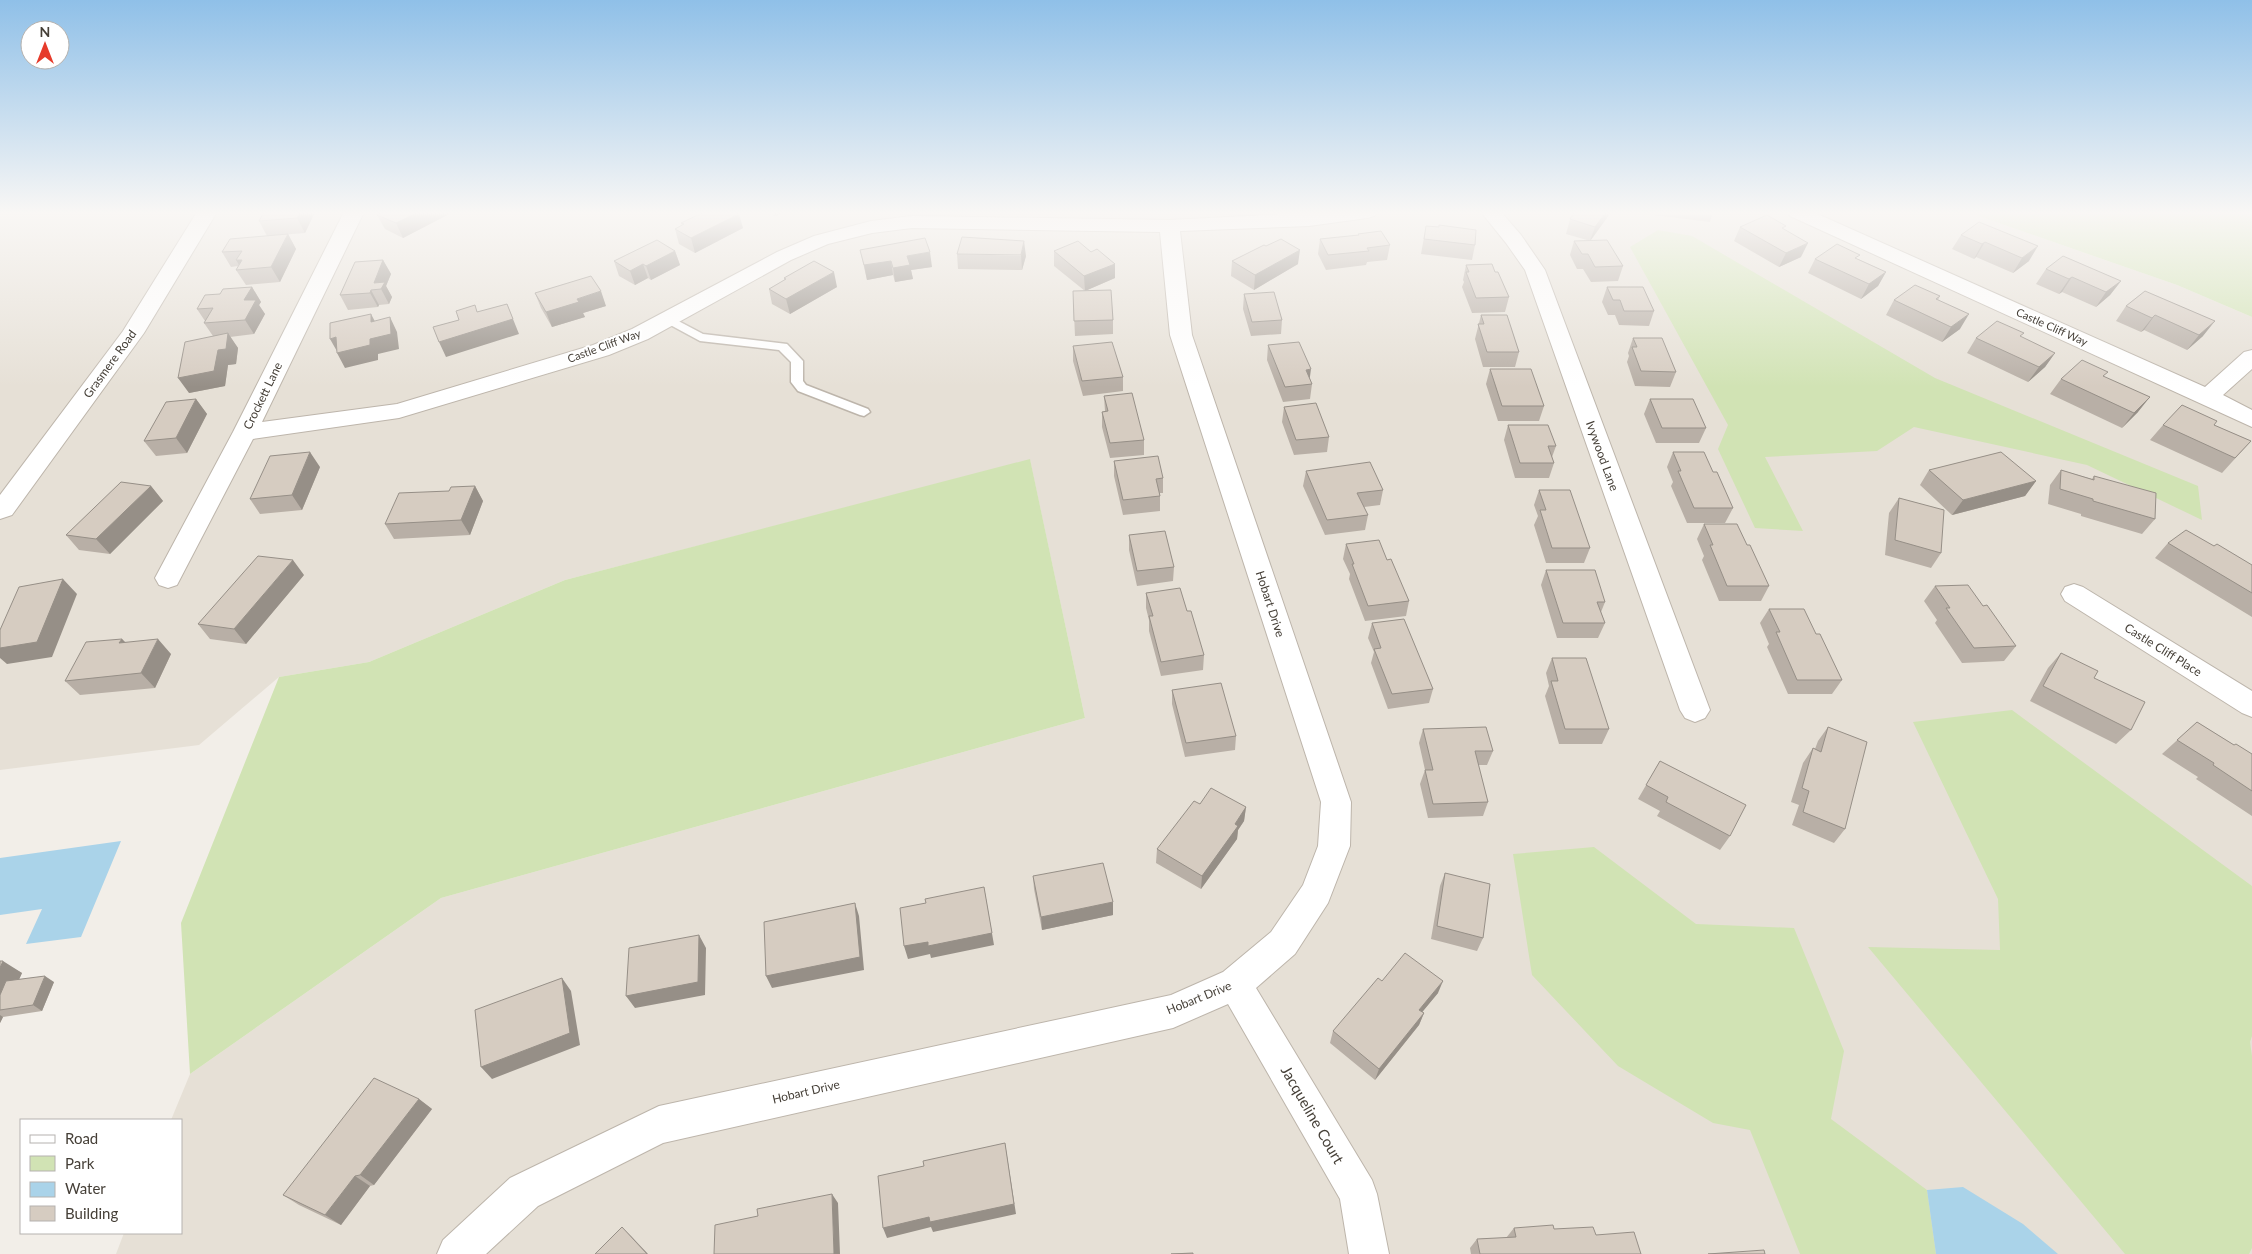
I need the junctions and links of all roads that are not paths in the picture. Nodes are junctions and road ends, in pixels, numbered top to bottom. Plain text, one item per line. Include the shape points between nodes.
1 (171, 271) edge
2 (325, 271) edge
3 (757, 271) edge
4 (1174, 271) edge
5 (1535, 271) edge
6 (1927, 271) edge
7 (667, 320) junction
8 (2252, 357) edge
9 (2208, 397) junction
10 (864, 412) dead end
11 (2252, 418) edge
12 (245, 432) junction
13 (2, 510) edge
14 (168, 578) dead end
15 (2074, 594) dead end
16 (2252, 705) edge
17 (1695, 710) dead end
18 (1235, 984) junction
19 (456, 1254) edge
20 (1369, 1254) edge

1 - 13 street, Grasmere Road via 133,333
2 - 12 street, Crockett Lane
3 - 7 street, Castle Cliff Way
4 - 18 street, Hobart Drive via 1181,335 1336,802 1334,846 1316,893 1282,943
5 - 17 street, Ivywood Lane
6 - 9 street, Castle Cliff Way
7 - 10 lane via 700,337 783,347 797,361 798,382 802,388
7 - 12 street, Castle Cliff Way via 600,350 399,411
8 - 9 street
9 - 11 street, Castle Cliff Way
12 - 14 street, Crockett Lane
15 - 16 street, Castle Cliff Place
18 - 19 street, Hobart Drive via 1173,1011 658,1125 524,1192
18 - 20 street, Jacqueline Court via 1358,1194

